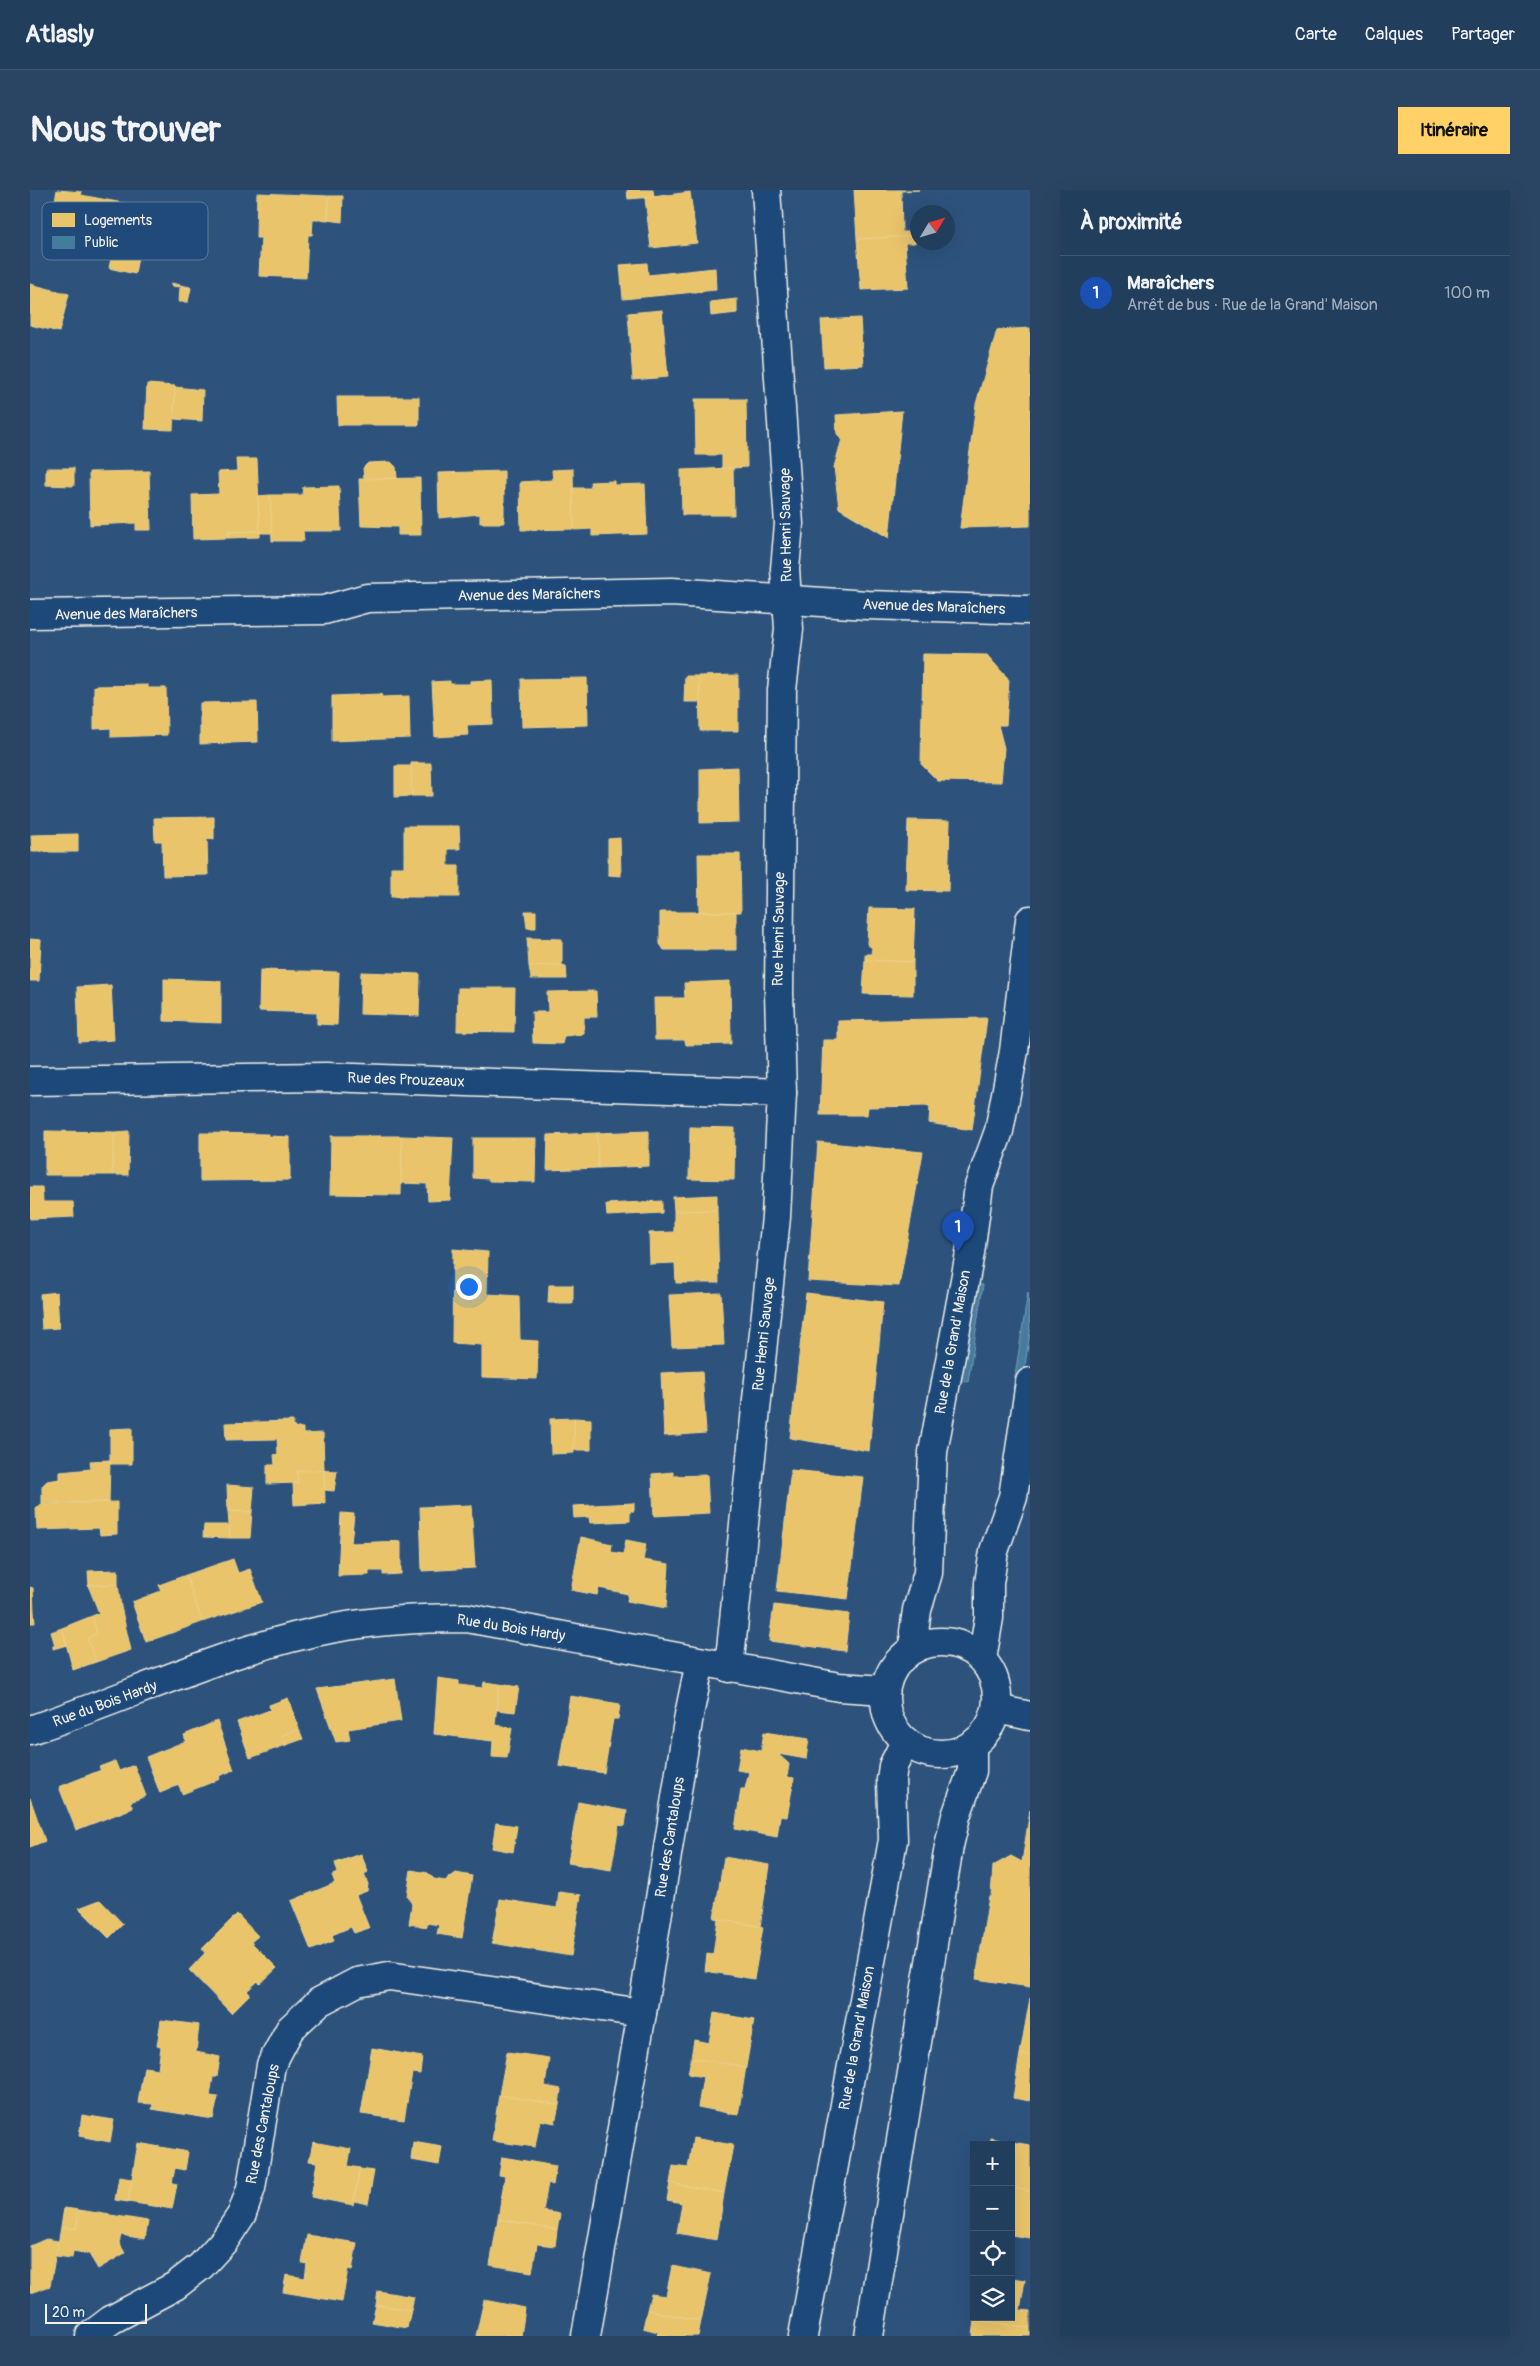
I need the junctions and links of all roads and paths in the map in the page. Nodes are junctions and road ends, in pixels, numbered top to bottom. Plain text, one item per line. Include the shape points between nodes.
1 (766, 190) edge
2 (788, 598) junction
3 (1030, 610) edge
4 (30, 614) edge
5 (1030, 920) edge
6 (30, 1081) edge
7 (782, 1092) junction
8 (1030, 1382) edge
9 (915, 1648) junction
10 (982, 1659) junction
11 (700, 1662) junction
12 (729, 1668) junction
13 (885, 1690) junction
14 (997, 1709) junction
15 (1030, 1716) edge
16 (30, 1730) edge
17 (905, 1742) junction
18 (972, 1746) junction
19 (642, 2013) junction
20 (90, 2336) edge
21 (586, 2336) edge
22 (803, 2336) edge
23 (869, 2336) edge

1 - 2 street, Rue Henri Sauvage via 789,524 785,569
2 - 3 street, Avenue des Maraîchers via 867,605
2 - 4 street, Avenue des Maraîchers via 672,592 368,598 324,610
2 - 7 street, Rue Henri Sauvage via 789,629 782,690 779,994
5 - 9 street, Rue de la Grand' Maison via 1014,1051 999,1131 979,1186 934,1452 928,1574 917,1610
6 - 7 street, Rue des Prouzeaux via 326,1077
7 - 12 street, Rue Henri Sauvage via 776,1217
8 - 10 street via 1013,1497 994,1550
9 - 10 street via 940,1642 953,1643
9 - 13 street via 900,1659
10 - 14 street via 992,1674 997,1691
11 - 12 street, Rue du Bois Hardy
11 - 16 street, Rue du Bois Hardy via 467,1618 413,1618 335,1628 234,1655
11 - 19 street, Rue des Cantaloups
12 - 13 street, Rue du Bois Hardy via 839,1687
13 - 17 street via 888,1719
14 - 15 street
14 - 18 street via 988,1730
17 - 18 street via 921,1751 938,1755 956,1753
17 - 22 street, Rue de la Grand' Maison via 893,1766 893,1840
18 - 23 street via 972,1771 949,1846
19 - 20 street, Rue des Cantaloups via 389,1976 357,1982 319,2002 290,2030 271,2065 251,2188 242,2214 201,2266 175,2286 111,2320
19 - 21 street, Rue des Cantaloups

